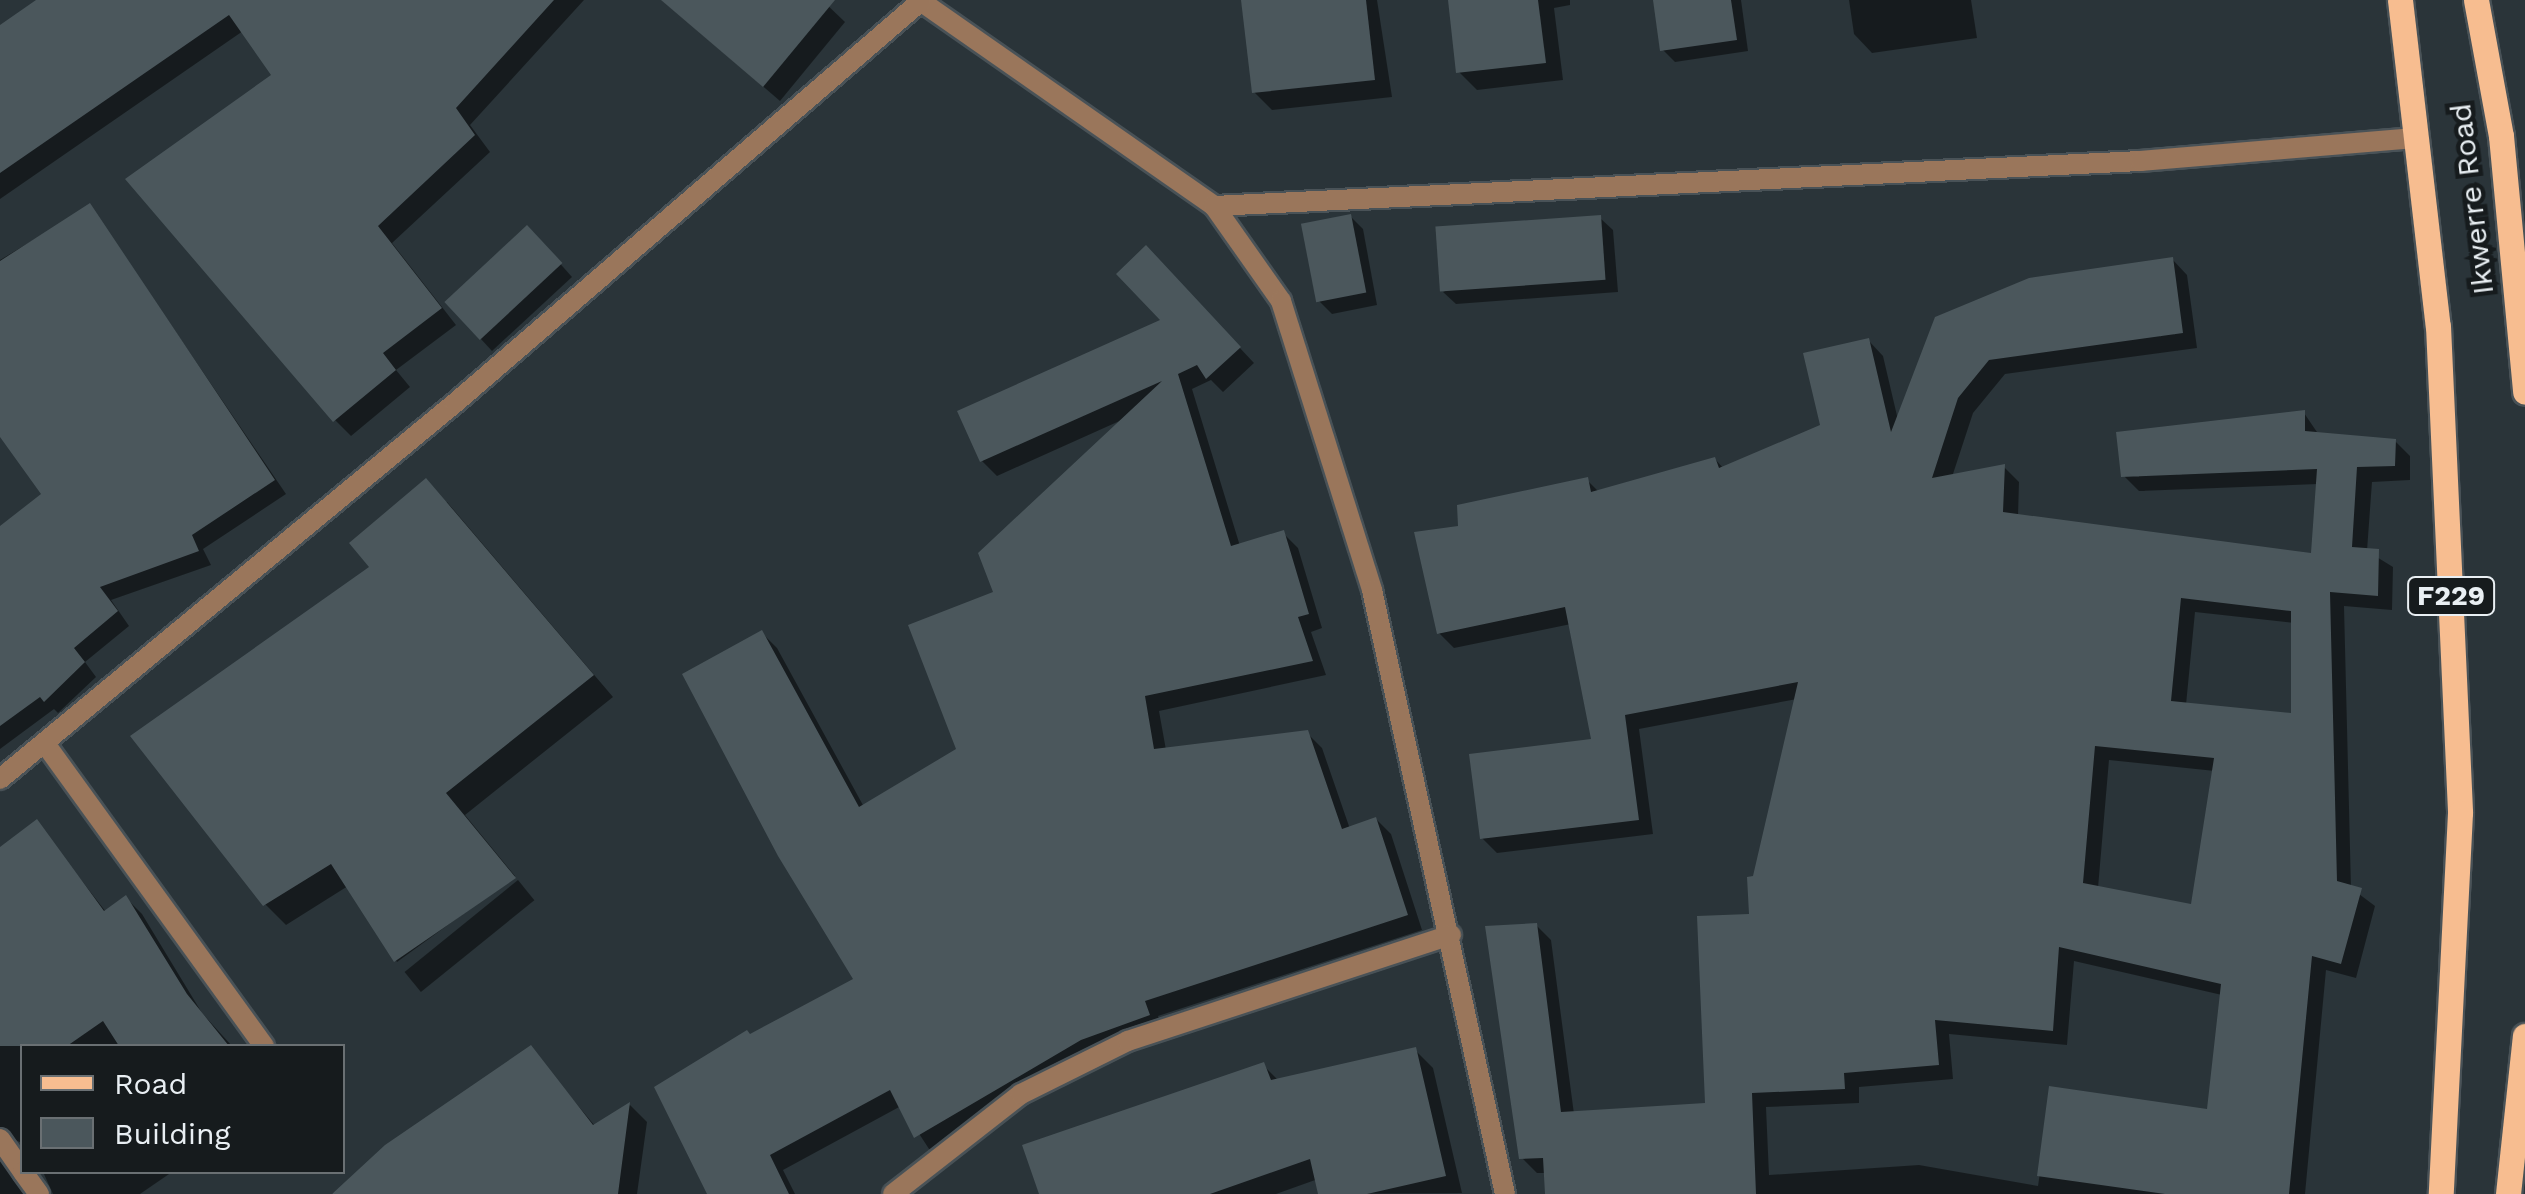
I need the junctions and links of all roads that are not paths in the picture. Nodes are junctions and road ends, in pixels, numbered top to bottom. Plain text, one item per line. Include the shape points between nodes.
1 (2400, 0) edge
2 (2476, 0) edge
3 (920, 1) edge
4 (2416, 138) junction
5 (1214, 206) junction
6 (2525, 392) edge
7 (46, 746) junction
8 (0, 779) edge
9 (1451, 935) junction
10 (2525, 1036) edge
11 (263, 1044) edge
12 (0, 1138) edge
13 (20, 1167) edge
14 (893, 1194) edge
15 (1505, 1194) edge
16 (2441, 1194) edge
17 (2508, 1194) edge

1 - 4 main road, F229
2 - 6 main road, Ikwerre Road via 2501,136
3 - 5 street
3 - 7 street
4 - 5 street via 2140,161
4 - 16 main road, F229 via 2438,326 2460,812
5 - 9 street via 1280,301 1372,590
7 - 8 street
7 - 11 street
9 - 14 street via 1128,1041 1022,1094
9 - 15 street
10 - 17 main road
12 - 13 street

